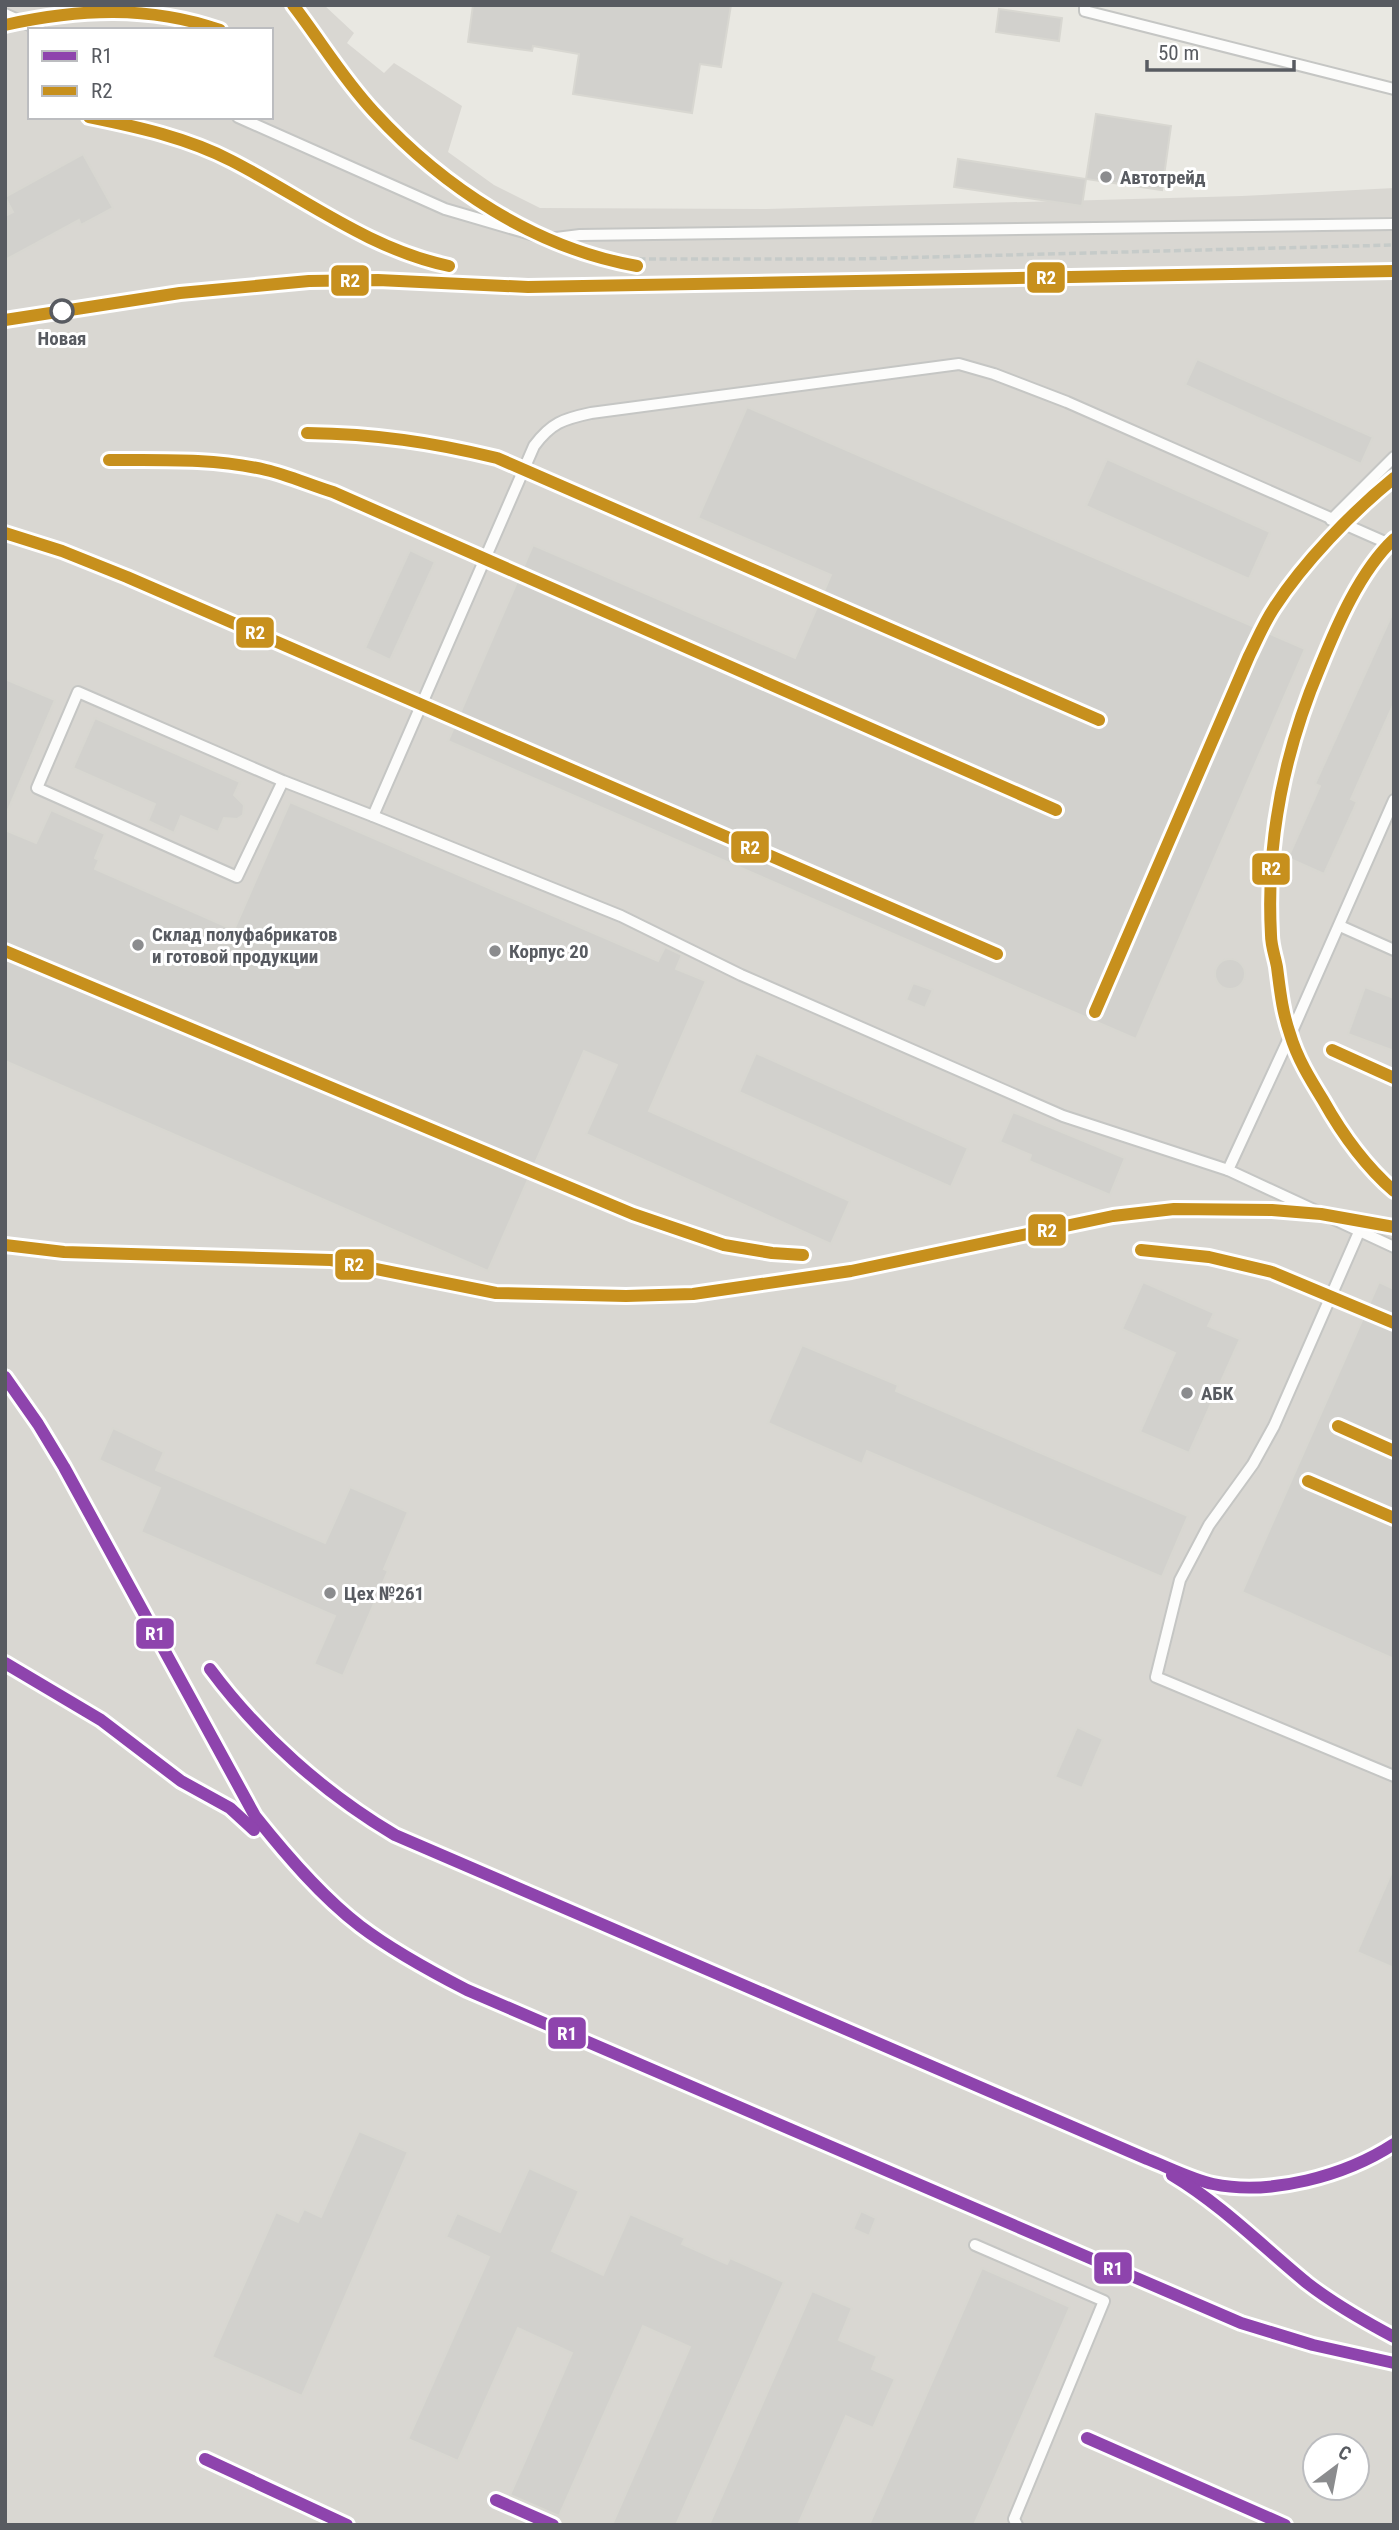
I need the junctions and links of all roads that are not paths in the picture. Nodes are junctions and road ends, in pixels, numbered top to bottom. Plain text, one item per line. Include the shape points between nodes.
1 (1085, 5) edge
2 (5, 14) edge
3 (36, 28) edge
4 (1394, 89) edge
5 (242, 119) edge
6 (1394, 224) edge
7 (1394, 457) edge
8 (1331, 520) junction
9 (1394, 546) edge
10 (283, 781) junction
11 (1394, 800) edge
12 (373, 816) junction
13 (1340, 926) junction
14 (1394, 950) edge
15 (1228, 1170) junction
16 (1359, 1232) junction
17 (1394, 1247) edge
18 (1394, 1776) edge
19 (975, 2245) dead end
20 (1017, 2525) edge

1 - 4 lane via 1085,11
2 - 3 lane
5 - 6 lane via 445,209 548,239
7 - 8 lane
8 - 9 lane
8 - 12 lane via 1067,402 959,364 564,419 546,430 534,446
10 - 10 lane via 78,692 37,788 237,877
10 - 12 lane
11 - 13 lane
12 - 15 lane via 621,916 741,975 1063,1116
13 - 14 lane
13 - 15 lane
15 - 16 lane
16 - 17 lane
16 - 18 lane via 1274,1426 1209,1525 1181,1580 1156,1677
19 - 20 lane via 1104,2301 1014,2519

